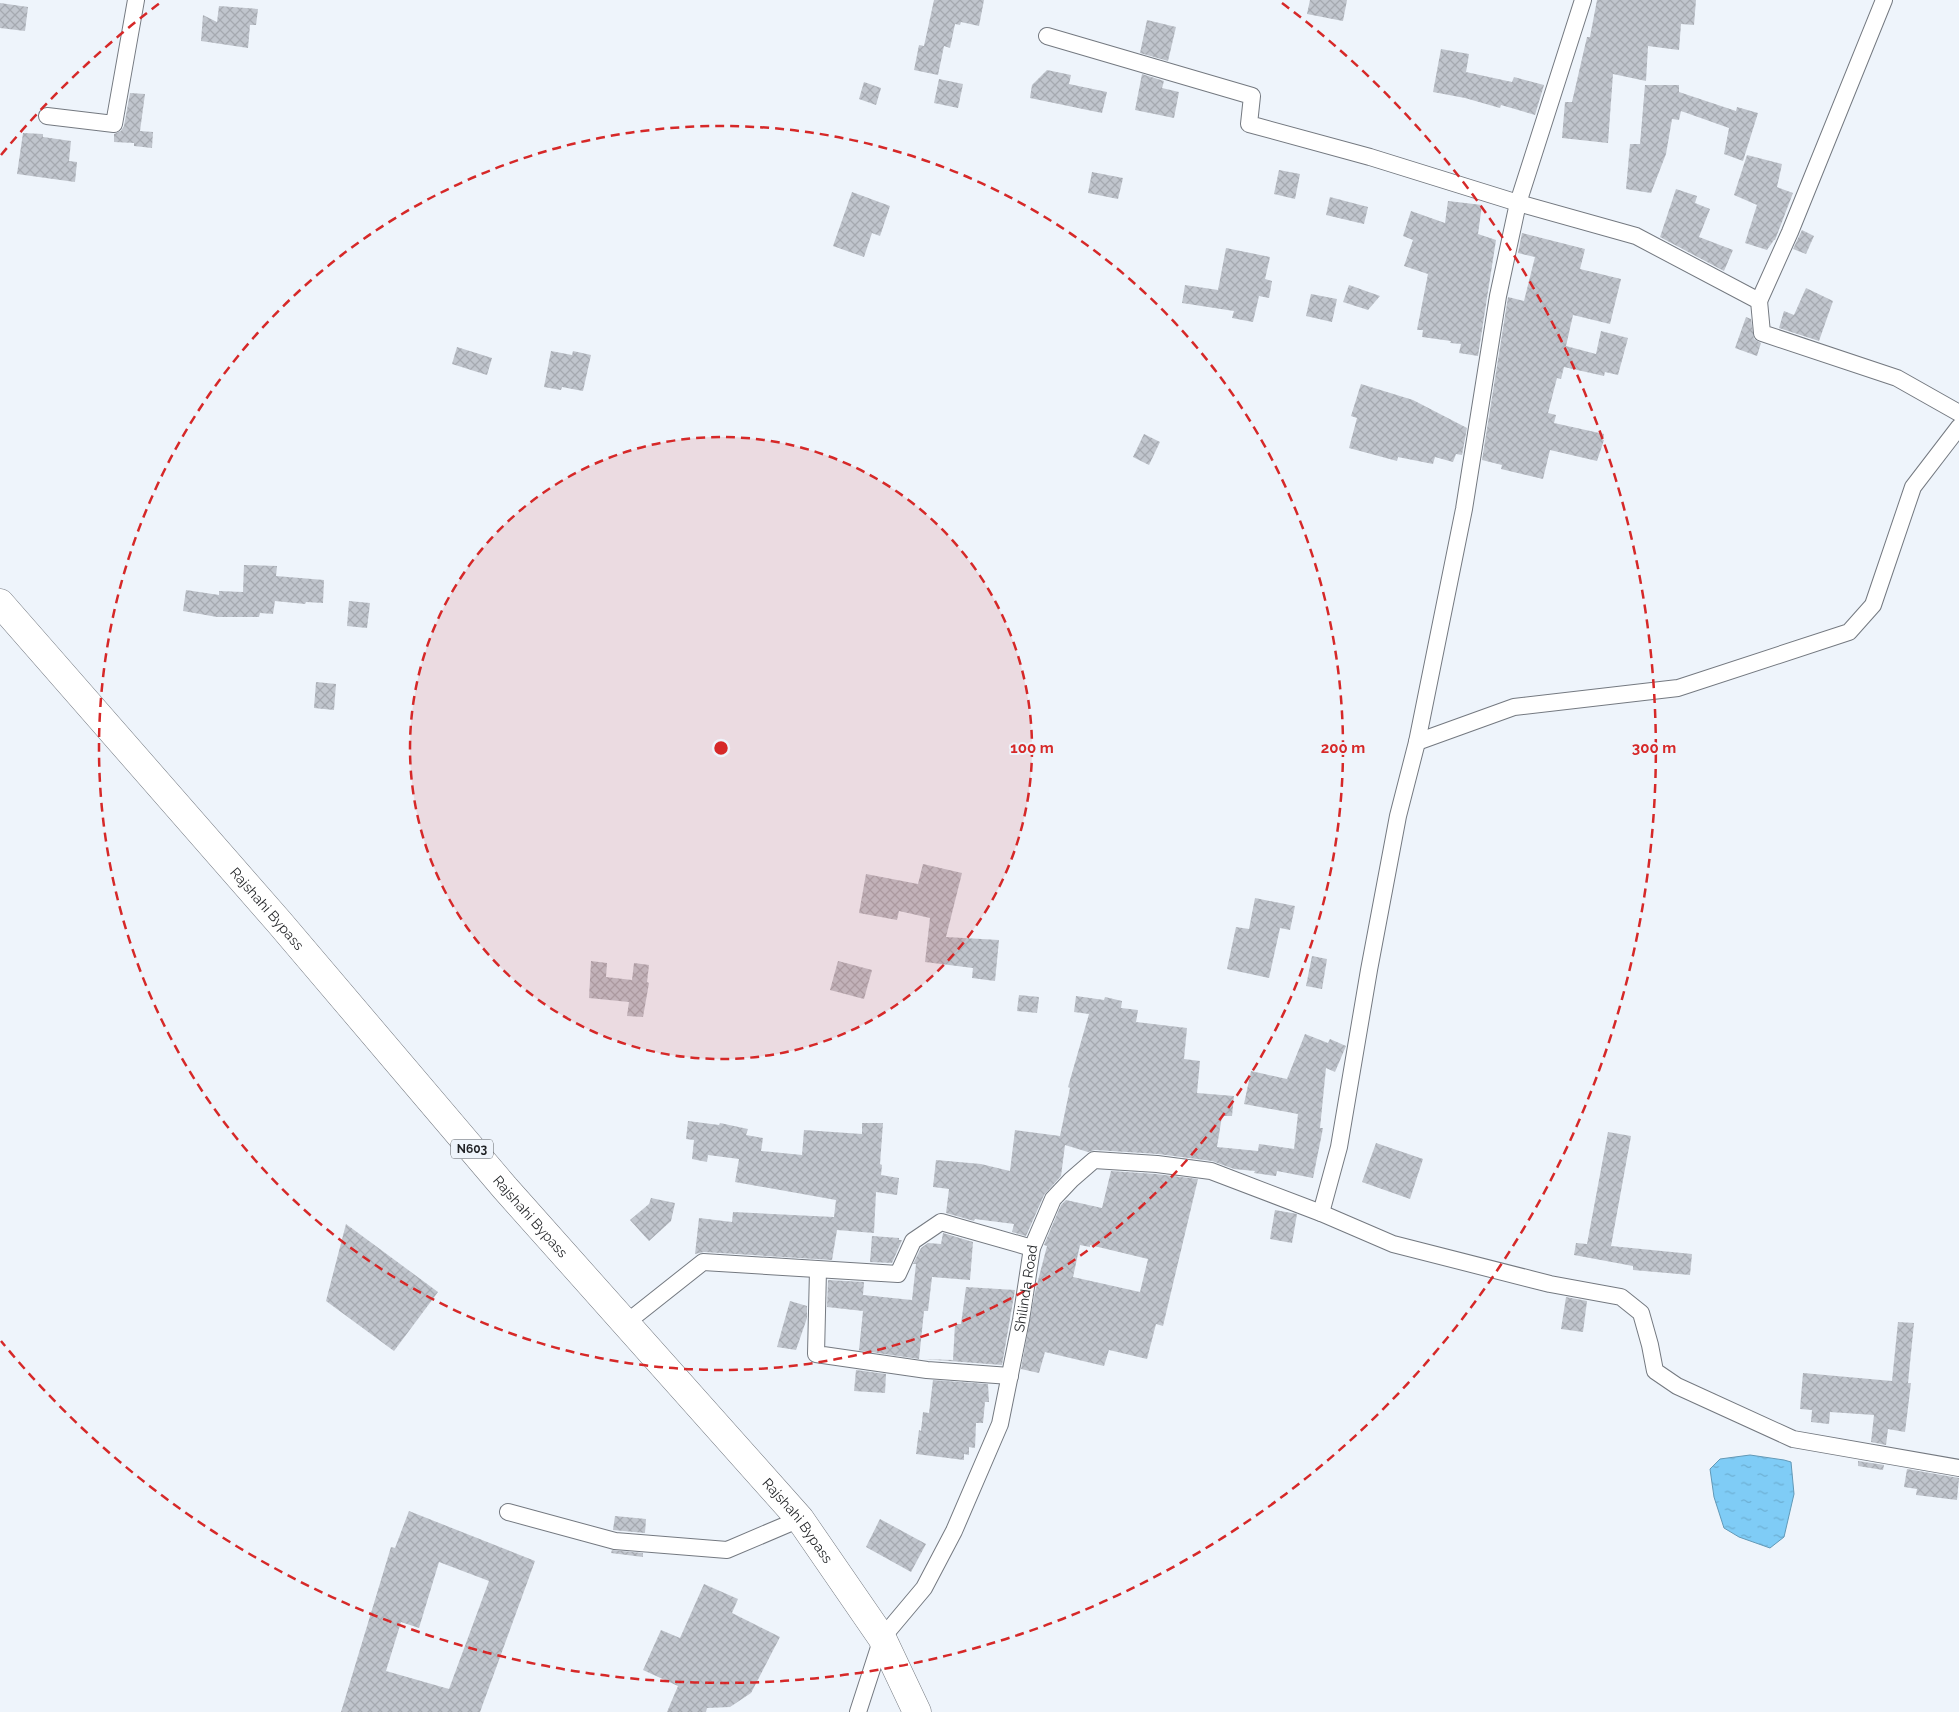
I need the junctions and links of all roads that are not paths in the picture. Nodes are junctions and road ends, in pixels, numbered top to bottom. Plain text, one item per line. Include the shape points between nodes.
1 (136, 0) edge
2 (1583, 0) edge
3 (1884, 0) edge
4 (1047, 36) dead end
5 (47, 116) dead end
6 (1518, 203) junction
7 (1759, 301) junction
8 (1959, 413) edge
9 (1959, 427) edge
10 (0, 604) edge
11 (1417, 742) junction
12 (1321, 1213) junction
13 (1032, 1248) junction
14 (818, 1270) junction
15 (626, 1323) junction
16 (1010, 1376) junction
17 (1959, 1468) edge
18 (508, 1512) dead end
19 (800, 1519) junction
20 (882, 1638) junction
21 (858, 1712) edge
22 (917, 1712) edge

1 - 5 street via 114,124
2 - 6 street
3 - 7 street
4 - 6 street via 1252,96 1249,124
6 - 7 street via 1636,236
6 - 11 street via 1498,296 1464,509
7 - 8 street via 1762,333 1897,378
9 - 11 street via 1913,487 1873,605 1849,632 1678,688 1514,707
10 - 15 highway, Rajshahi Bypass / N603 via 279,922 505,1188
11 - 12 street via 1396,826 1339,1147
12 - 13 street, Shilinda Road via 1211,1172 1094,1160 1053,1199
12 - 17 street, Shilinda Road via 1393,1244 1550,1284 1621,1297 1640,1313 1655,1371 1677,1386 1793,1439
13 - 14 street via 940,1222 913,1241 898,1274
13 - 16 street, Shilinda Road
14 - 15 street via 703,1262
14 - 16 street via 816,1354 927,1370
15 - 19 highway, Rajshahi Bypass / N603
16 - 20 street, Shilinda Road via 1000,1424 954,1531 924,1588
18 - 19 street via 615,1541 727,1550
19 - 20 highway, Rajshahi Bypass / N603
20 - 21 street
20 - 22 highway, Rajshahi Bypass / N603

